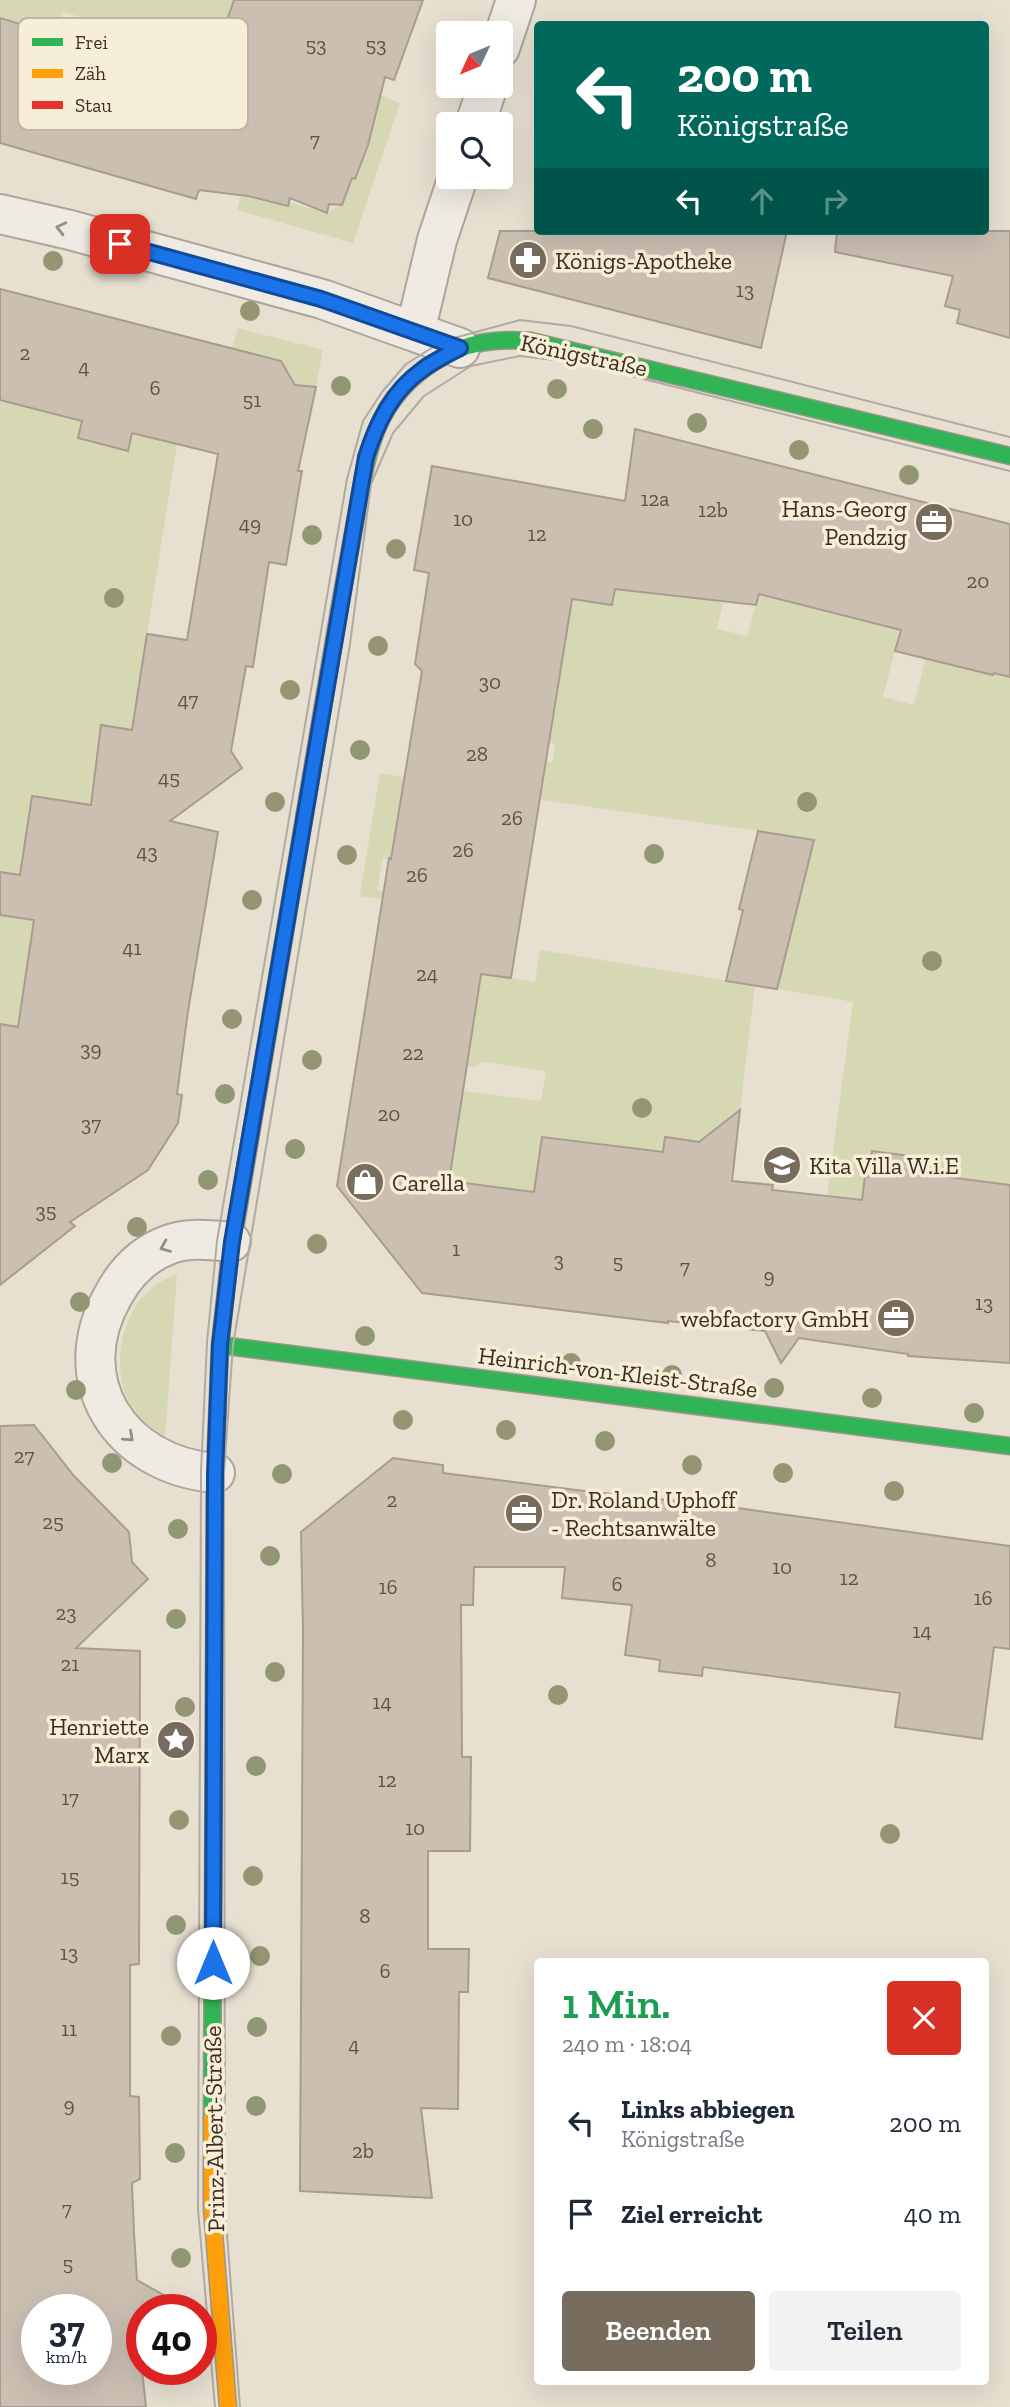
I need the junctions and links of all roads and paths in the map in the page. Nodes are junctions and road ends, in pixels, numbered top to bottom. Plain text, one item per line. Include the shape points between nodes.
1 (516, 0) edge
2 (509, 21) edge
3 (454, 189) edge
4 (0, 214) edge
5 (415, 332) junction
6 (460, 348) junction
7 (1010, 456) edge
8 (232, 1242) junction
9 (220, 1345) junction
10 (1010, 1446) edge
11 (215, 1473) junction
12 (228, 2407) edge

1 - 2 street
3 - 5 street via 436,240
5 -> 4 street via 321,299
5 - 6 street
6 - 7 street, Königstraße via 496,339 531,341
6 - 8 street, Prinz-Albert-Straße via 421,370 390,401 366,457
8 - 9 street, Prinz-Albert-Straße
8 -> 11 street via 191,1240 148,1254 124,1276 108,1304 94,1362 99,1392 125,1435 145,1451 175,1464
9 - 10 street, Heinrich-von-Kleist-Straße
9 - 11 street, Prinz-Albert-Straße
11 - 12 street, Prinz-Albert-Straße via 212,2208

